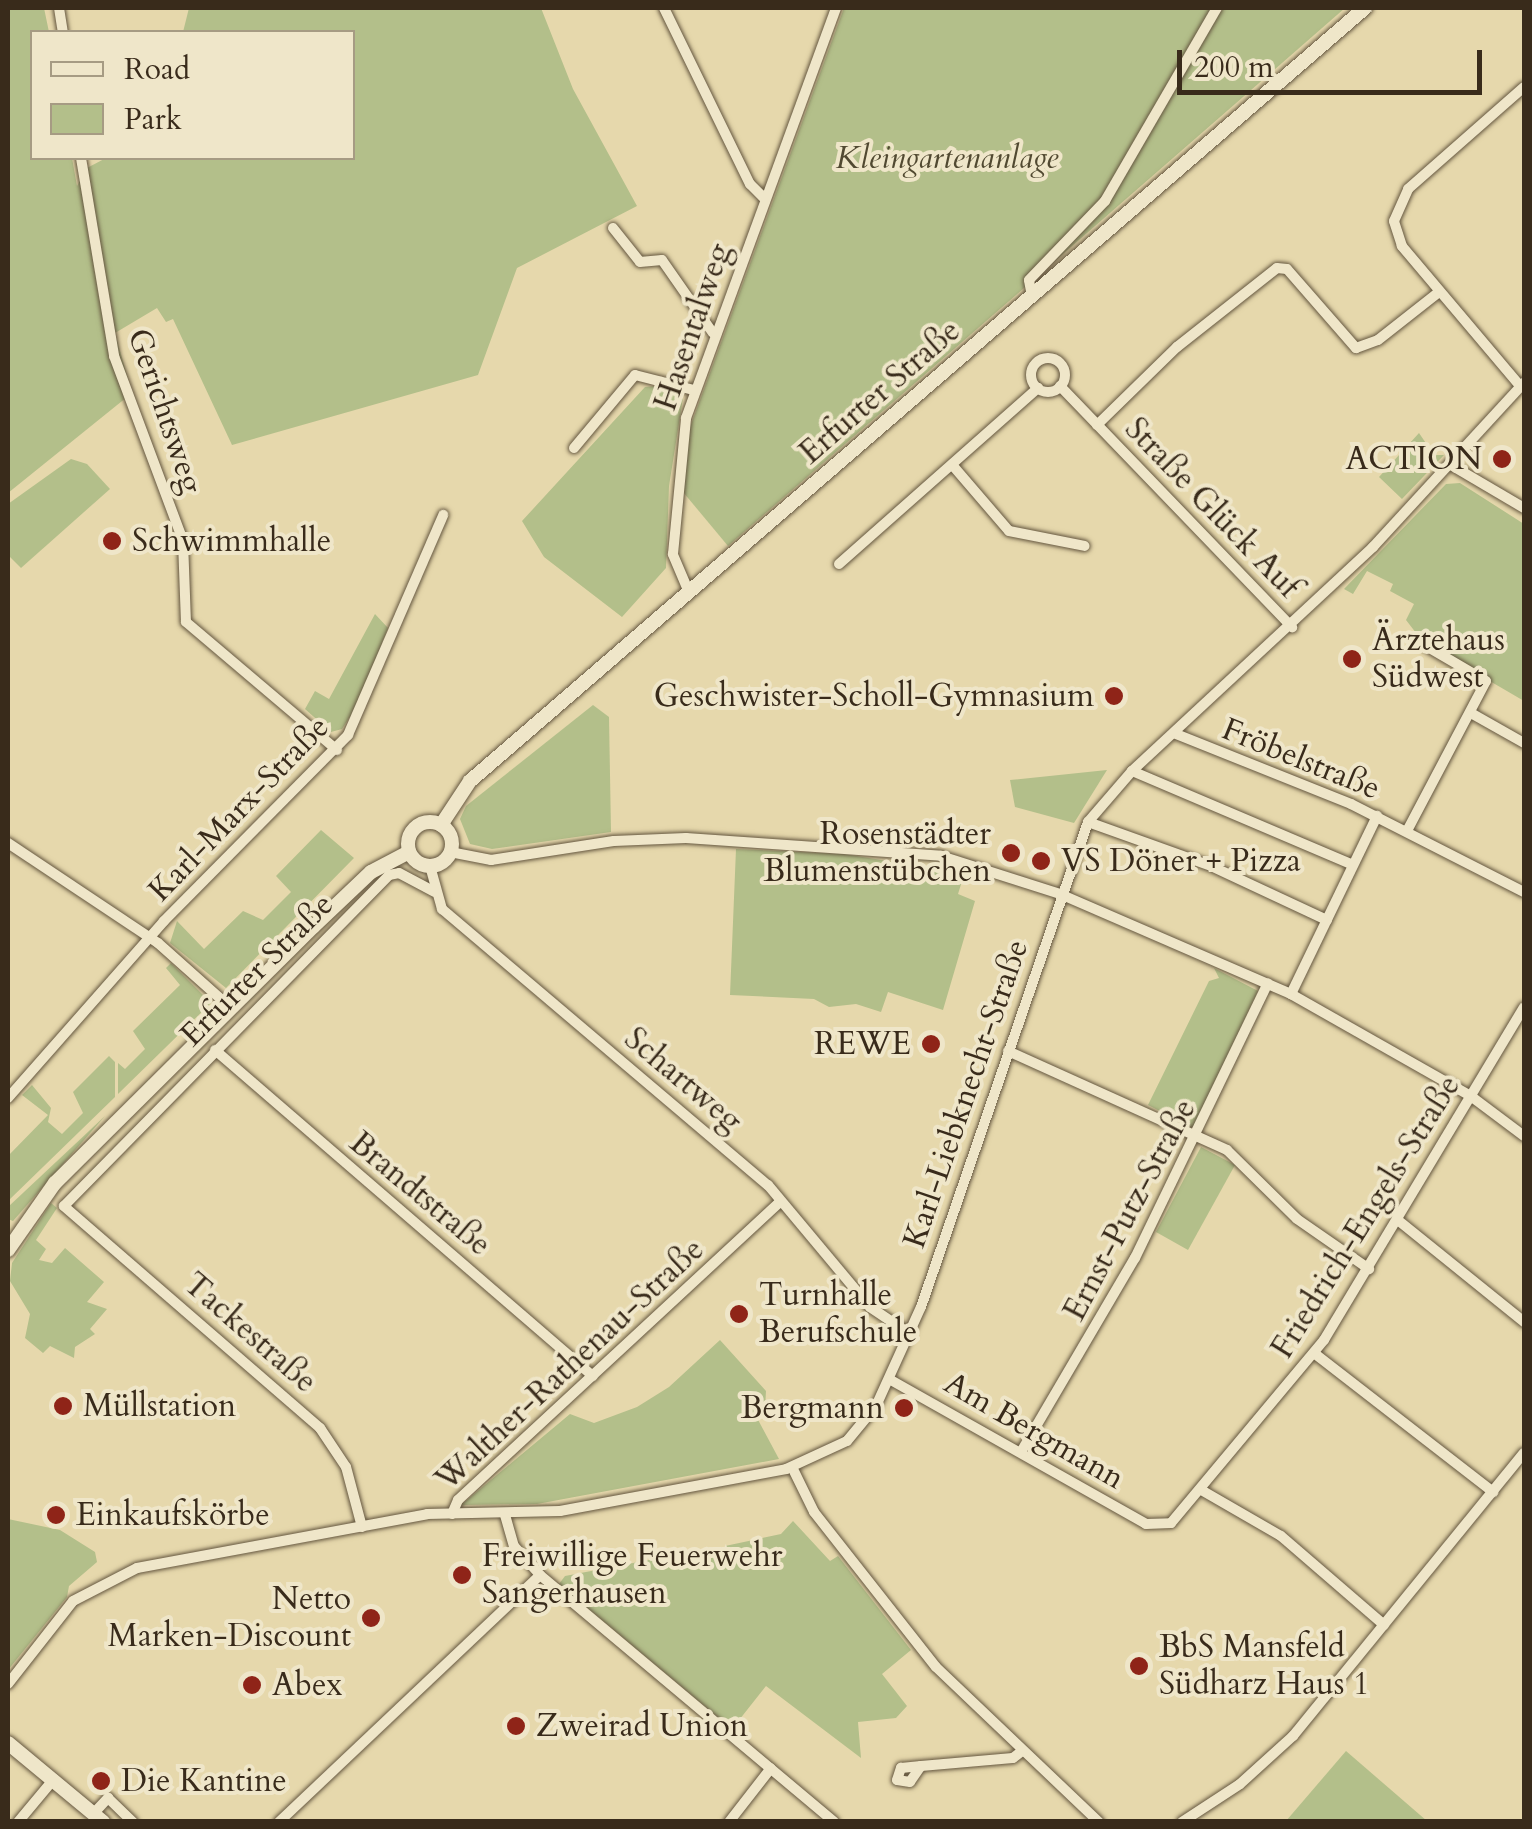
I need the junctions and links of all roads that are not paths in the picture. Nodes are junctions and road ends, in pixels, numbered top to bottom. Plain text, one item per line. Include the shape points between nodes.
1 (664, 8) edge
2 (836, 8) edge
3 (1217, 8) edge
4 (1365, 8) edge
5 (1524, 88) edge
6 (81, 160) edge
7 (764, 198) junction
8 (613, 228) dead end
9 (1439, 292) junction
10 (1032, 296) junction
11 (714, 334) junction
12 (1523, 385) edge
13 (1060, 386) junction
14 (1038, 388) junction
15 (694, 390) junction
16 (1097, 425) junction
17 (574, 448) dead end
18 (1451, 465) junction
19 (954, 467) junction
20 (1524, 508) edge
21 (443, 515) dead end
22 (1085, 546) dead end
23 (839, 564) dead end
24 (688, 590) junction
25 (1292, 627) junction
26 (1421, 643) dead end
27 (1471, 713) junction
28 (1176, 734) junction
29 (1524, 743) edge
30 (337, 750) junction
31 (1132, 771) junction
32 (1377, 816) junction
33 (1088, 822) junction
34 (441, 825) junction
35 (1408, 830) junction
36 (8, 843) edge
37 (410, 852) junction
38 (450, 852) junction
39 (1353, 865) junction
40 (430, 866) junction
41 (434, 892) junction
42 (1524, 892) edge
43 (1060, 894) junction
44 (1327, 920) junction
45 (150, 937) junction
46 (1268, 983) junction
47 (1291, 994) junction
48 (1524, 1007) edge
49 (231, 1008) junction
50 (215, 1050) junction
51 (1008, 1052) junction
52 (1472, 1097) junction
53 (8, 1098) edge
54 (113, 1126) junction
55 (1524, 1136) edge
56 (1199, 1137) junction
57 (128, 1140) junction
58 (780, 1202) junction
59 (64, 1206) joint
60 (1398, 1221) junction
61 (8, 1250) edge
62 (1369, 1269) junction
63 (1524, 1322) edge
64 (910, 1334) junction
65 (1314, 1353) junction
66 (593, 1376) junction
67 (889, 1378) junction
68 (1021, 1452) junction
69 (1524, 1453) edge
70 (792, 1467) junction
71 (1203, 1492) junction
72 (1493, 1492) junction
73 (452, 1514) junction
74 (505, 1514) junction
75 (1154, 1526) joint
76 (362, 1527) junction
77 (540, 1574) junction
78 (1384, 1625) junction
79 (8, 1684) edge
80 (8, 1743) edge
81 (1022, 1751) junction
82 (921, 1766) dead end
83 (771, 1768) junction
84 (54, 1778) junction
85 (99, 1817) edge
86 (18, 1822) edge
87 (133, 1822) edge
88 (279, 1822) edge
89 (729, 1822) edge
90 (834, 1822) edge
91 (1098, 1822) edge
92 (1182, 1822) edge

1 - 7 street via 750,184
2 - 7 street, Hasentalweg
3 - 10 street via 1105,201 1028,280
4 - 10 main road, Erfurter Straße
5 - 9 street via 1415,182 1396,207 1398,240
6 - 30 street, Gerichtsweg via 114,356 183,542 186,622
7 - 11 street, Hasentalweg
8 - 11 street via 640,262 662,260
9 - 12 street
9 - 16 street, Straße Glück Auf via 1378,340 1357,348 1283,267 1177,348
10 - 24 main road, Erfurter Straße
11 - 15 street, Hasentalweg
12 - 18 street, Karl-Liebknecht-Straße
13 - 14 street
13 - 14 street, Straße Glück Auf via 1064,370 1048,358 1032,369
13 - 16 street, Straße Glück Auf
14 - 19 street, Straße Glück Auf
15 - 17 street via 635,375
15 - 24 street, Hasentalweg via 680,450 673,545 676,572
16 - 25 street, Straße Glück Auf
18 - 20 street
18 - 25 street, Karl-Liebknecht-Straße
19 - 22 street via 1009,532
19 - 23 street, Straße Glück Auf
21 - 30 street, Karl-Marx-Straße via 356,722
24 - 34 main road, Erfurter Straße via 470,780
25 - 28 street, Karl-Liebknecht-Straße
26 - 27 street, Fröbelstraße via 1483,675
27 - 29 street
27 - 35 street, Fröbelstraße
28 - 31 street, Karl-Liebknecht-Straße
28 - 32 street, Fröbelstraße
30 - 45 street, Karl-Marx-Straße
31 - 33 street, Karl-Liebknecht-Straße
31 - 39 street
32 - 35 street, Fröbelstraße
32 - 39 street
33 - 43 street, Karl-Liebknecht-Straße
33 - 44 street via 1211,866
34 - 37 main road via 416,827
34 - 38 main road via 451,837
35 - 42 street, Fröbelstraße
36 - 45 street
37 - 40 main road
37 - 49 main road, Erfurter Straße via 364,877
38 - 40 main road
38 - 43 street via 491,860 614,841 686,838 842,844 941,856
39 - 44 street
40 - 41 street
41 - 50 street, Erfurter Straße via 401,874 389,875
41 - 58 street, Schartweg via 442,909
43 - 46 street
43 - 51 street, Karl-Liebknecht-Straße
44 - 47 street
45 - 49 street
45 - 53 street, Karl-Marx-Straße
46 - 47 street
46 - 56 street, Ernst-Putz-Straße
47 - 52 street
48 - 52 street, Friedrich-Engels-Straße
49 - 54 main road, Erfurter Straße
50 - 57 street, Erfurter Straße
50 - 66 street, Brandtstraße
51 - 56 street
51 - 64 street, Karl-Liebknecht-Straße
52 - 55 street
52 - 60 street, Friedrich-Engels-Straße
54 - 57 street
54 - 61 main road, Erfurter Straße via 41,1200
56 - 62 street via 1230,1153 1298,1218
56 - 68 street, Ernst-Putz-Straße via 1074,1371
57 - 59 street, Erfurter Straße
58 - 64 street, Schartweg via 870,1307
58 - 66 street, Walther-Rathenau-Straße
59 - 76 street, Tackestraße via 320,1428 346,1467
60 - 62 street, Friedrich-Engels-Straße
60 - 63 street
62 - 65 street, Friedrich-Engels-Straße
64 - 67 street, Karl-Liebknecht-Straße
65 - 71 street, Friedrich-Engels-Straße
65 - 72 street
66 - 73 street, Walther-Rathenau-Straße via 458,1500
67 - 68 street, Am Bergmann
67 - 70 street, Karl-Liebknecht-Straße via 853,1436
68 - 75 street, Am Bergmann
69 - 72 street
70 - 74 street, Karl-Liebknecht-Straße
70 - 81 street via 812,1508 926,1656
71 - 75 street, Friedrich-Engels-Straße via 1179,1518
71 - 78 street via 1280,1536
72 - 78 street
73 - 74 street, Karl-Liebknecht-Straße
73 - 76 street, Walther-Rathenau-Straße
74 - 77 street via 510,1539
76 - 79 street, Walther-Rathenau-Straße via 165,1561 106,1578 73,1602
77 - 83 street
77 - 88 street
78 - 92 street via 1275,1754
80 - 84 main road
81 - 82 street via 1014,1758
81 - 91 street
83 - 89 street
83 - 90 street
84 - 85 main road
84 - 86 street
85 - 87 street via 108,1798

